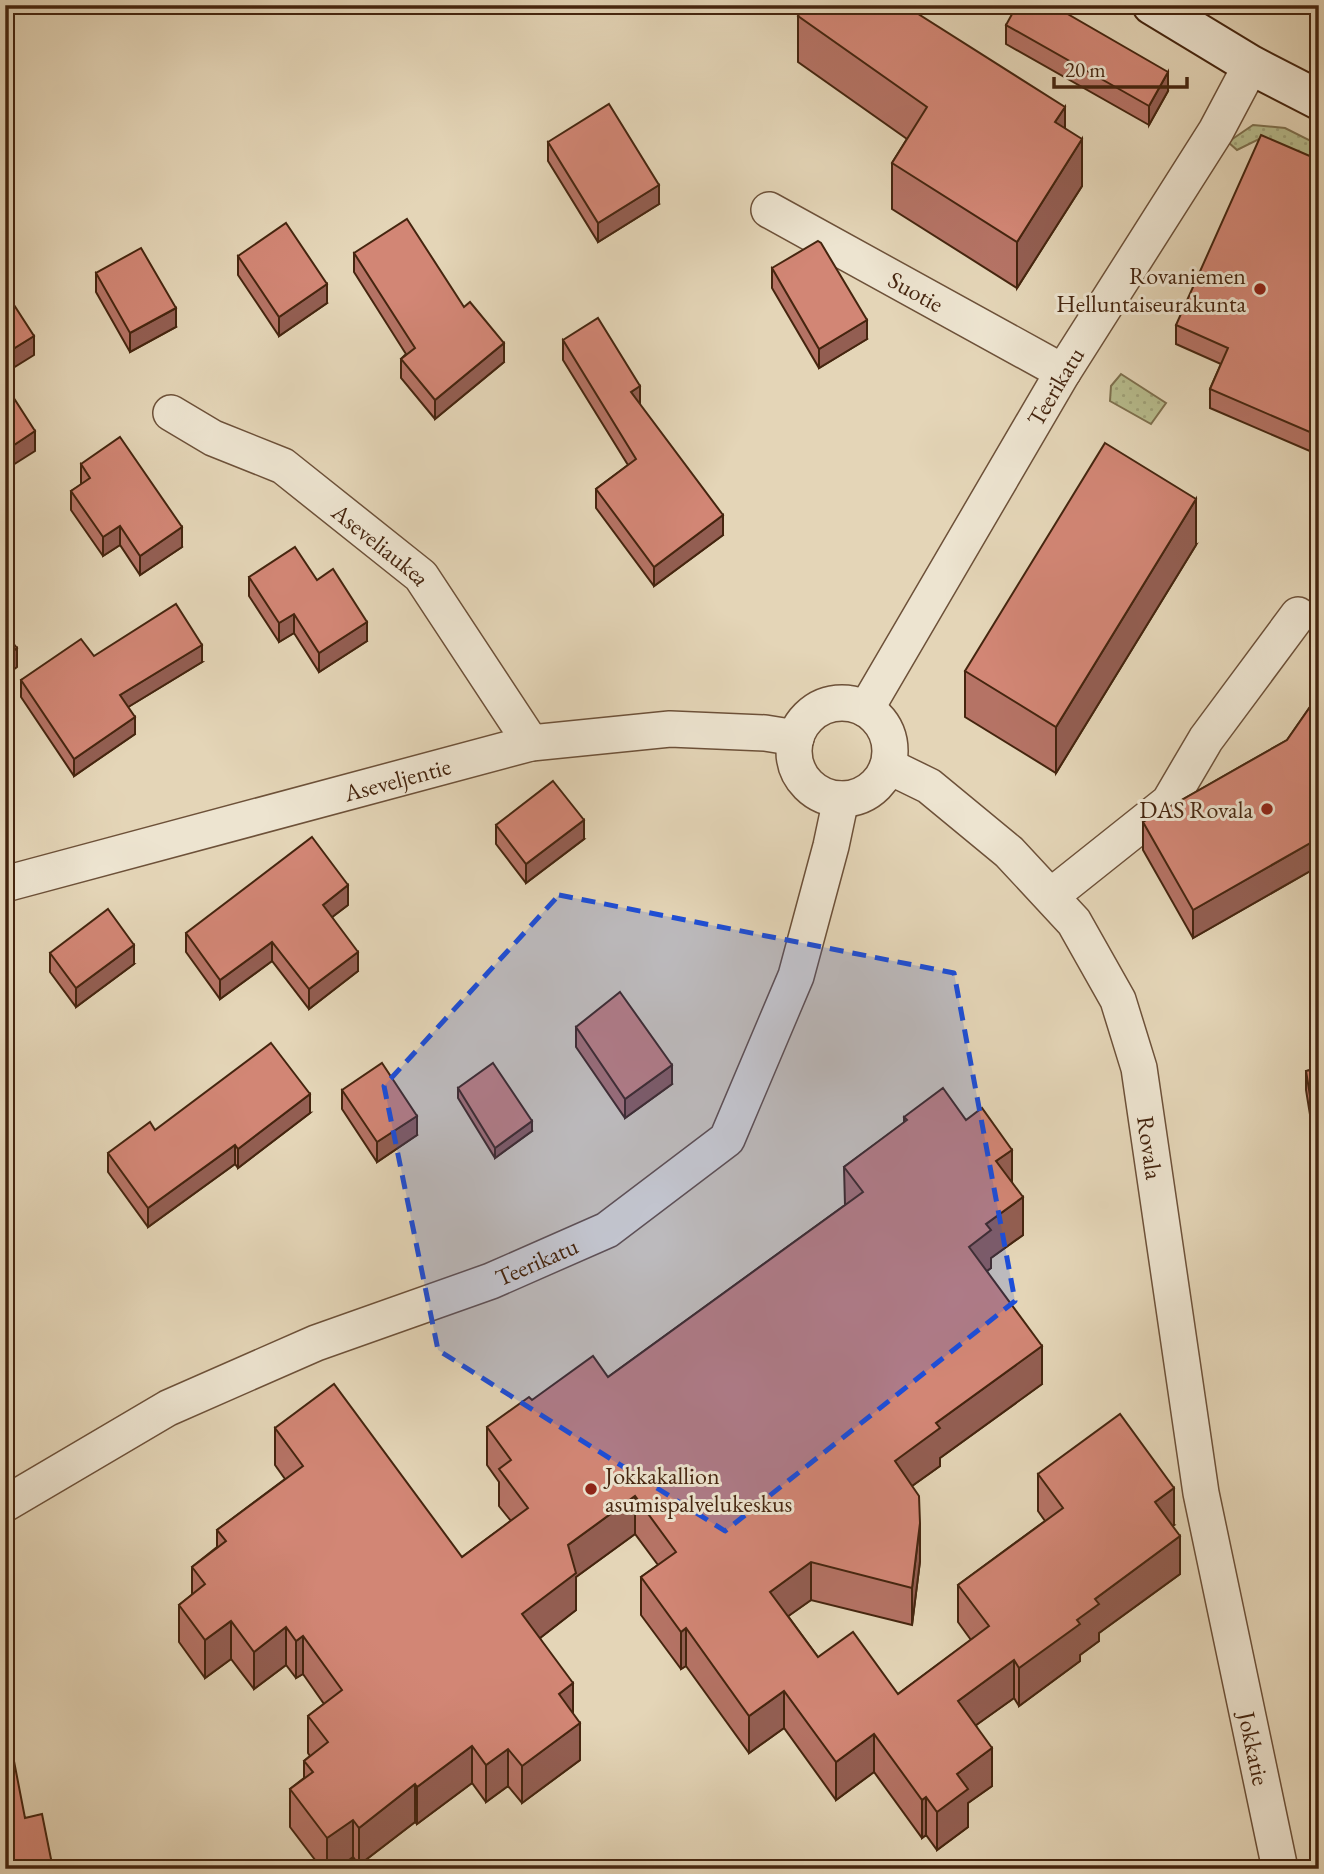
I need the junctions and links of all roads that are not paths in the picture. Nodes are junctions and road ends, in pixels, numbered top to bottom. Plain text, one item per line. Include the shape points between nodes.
1 (1152, 5) edge
2 (1251, 65) junction
3 (1319, 100) edge
4 (769, 210) dead end
5 (1063, 372) junction
6 (171, 413) dead end
7 (1298, 615) dead end
8 (866, 709) junction
9 (796, 738) junction
10 (531, 743) junction
11 (888, 766) junction
12 (841, 799) junction
13 (5, 884) edge
14 (1051, 896) junction
15 (5, 1504) edge
16 (1231, 1628) joint
17 (1280, 1869) edge

1 - 2 main road
2 - 3 main road
2 - 5 street, Teerikatu via 1216,131
4 - 5 street, Suotie
5 - 8 street, Teerikatu
6 - 10 street, Aseveliaukea via 213,438 283,466 421,576
7 - 14 street via 1206,738 1169,802
8 - 9 street via 837,703 824,707 811,714
8 - 11 street via 884,727
9 - 10 street, Aseveljentie via 670,729
9 - 12 street via 794,753 804,780 814,790
10 - 13 street, Aseveljentie
11 - 12 street via 870,790
11 - 14 street, Rovala via 929,786 1009,852
12 - 15 street, Teerikatu via 796,976 727,1139 607,1230 491,1281 316,1343 167,1408
14 - 16 street, Rovala via 1074,922 1118,1000 1139,1068 1201,1493
16 - 17 street, Jokkatie

